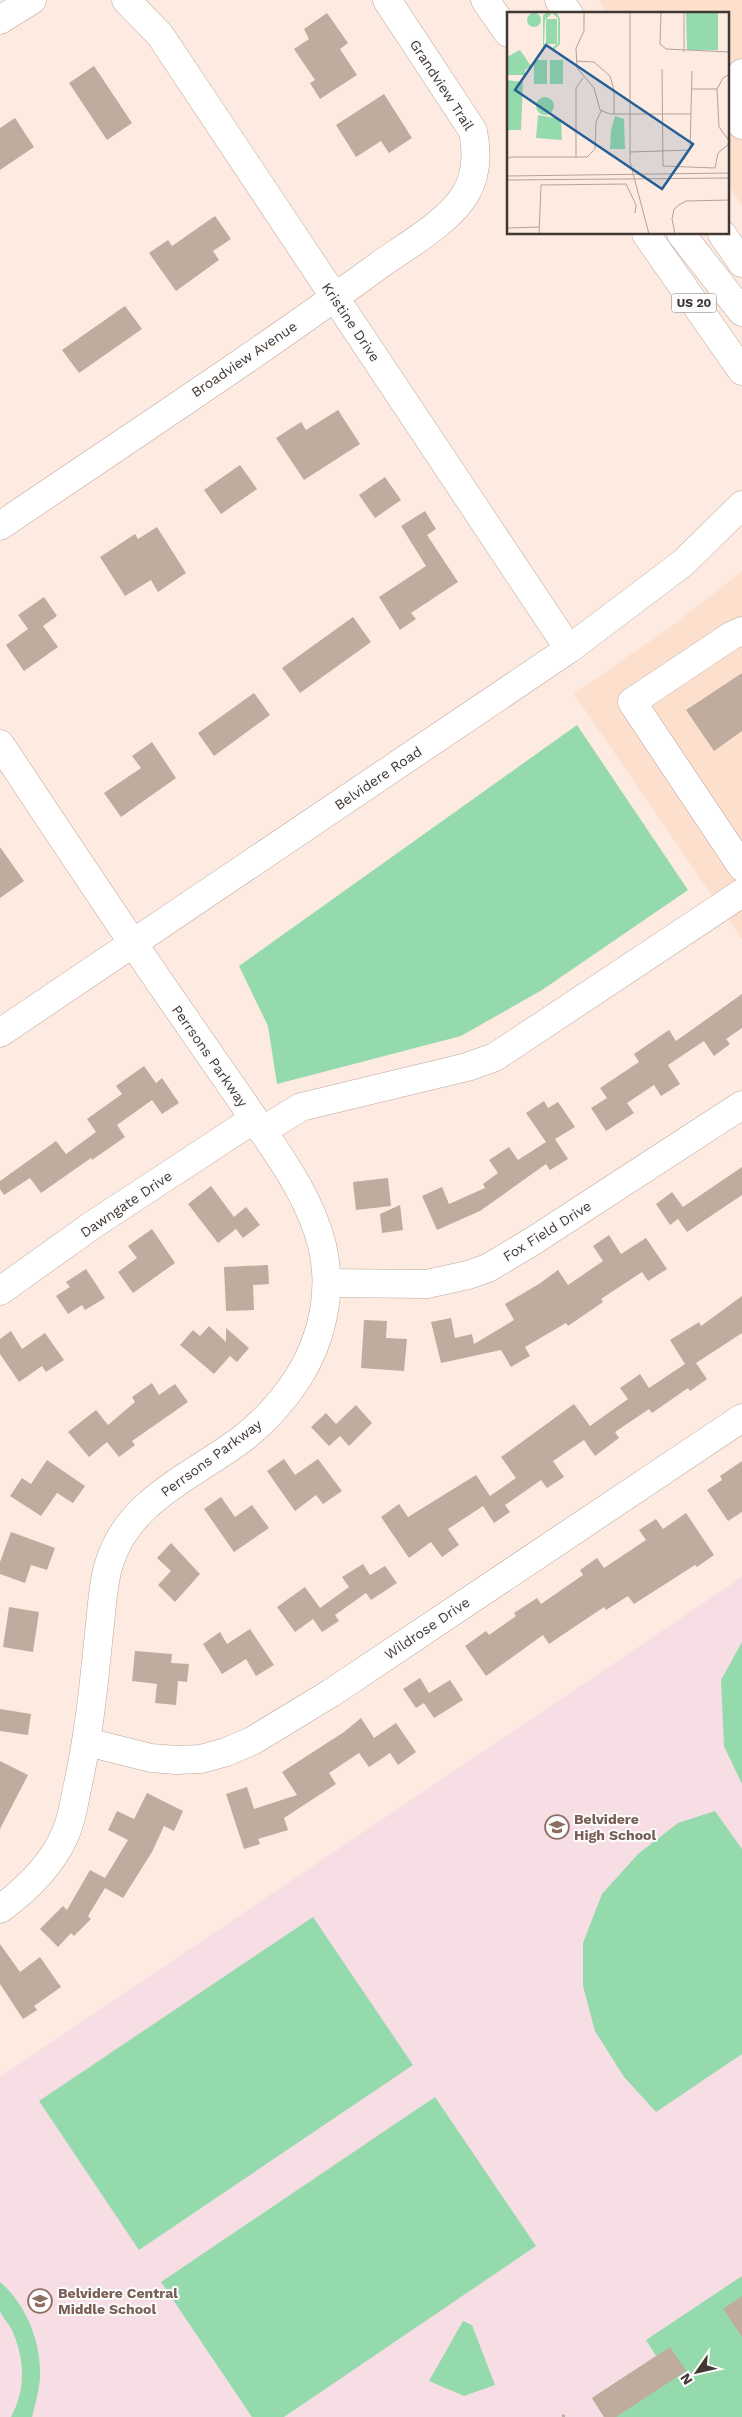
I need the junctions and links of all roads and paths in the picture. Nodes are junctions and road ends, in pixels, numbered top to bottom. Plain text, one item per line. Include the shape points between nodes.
1 (32, 0) edge
2 (126, 0) edge
3 (387, 0) edge
4 (485, 0) edge
5 (490, 0) edge
6 (559, 0) edge
7 (568, 12) edge
8 (507, 19) edge
9 (0, 20) edge
10 (507, 32) edge
11 (742, 73) edge
12 (742, 125) edge
13 (473, 177) joint
14 (647, 235) edge
15 (682, 235) edge
16 (723, 235) edge
17 (742, 263) edge
18 (335, 298) junction
19 (742, 312) edge
20 (742, 371) edge
21 (742, 505) edge
22 (0, 526) edge
23 (742, 631) edge
24 (569, 649) junction
25 (0, 744) edge
26 (742, 867) edge
27 (742, 894) edge
28 (132, 944) junction
29 (0, 1033) edge
30 (742, 1105) edge
31 (258, 1125) junction
32 (327, 1283) junction
33 (0, 1291) edge
34 (742, 1418) edge
35 (87, 1742) junction
36 (0, 1909) edge
37 (565, 2413) dead end
38 (563, 2417) edge

1 - 9 street
2 - 18 street, Kristine Drive via 160,35
3 - 13 street, Grandview Trail via 473,131 476,150
4 - 10 street
5 - 8 street
6 - 7 street
11 - 12 street via 738,107
13 - 18 street, Broadview Avenue via 466,194 449,215
14 - 20 street, US 20
15 - 19 street
16 - 17 street
18 - 22 street, Broadview Avenue
18 - 24 street, Kristine Drive
21 - 24 street, Belvidere Road via 683,563
23 - 26 street via 632,702
24 - 28 street, Belvidere Road
25 - 28 street, Perrsons Parkway
27 - 31 street, Dawngate Drive via 495,1057 467,1067 301,1107
28 - 29 street, Belvidere Road
28 - 31 street, Perrsons Parkway
30 - 32 street, Fox Field Drive via 488,1268 468,1276 427,1284
31 - 32 street, Perrsons Parkway via 285,1164 314,1219 323,1248
31 - 33 street, Dawngate Drive via 94,1224
32 - 35 street, Perrsons Parkway via 326,1309 314,1349 290,1391 258,1426 141,1510 120,1539 105,1577
34 - 35 street, Wildrose Drive via 331,1693 252,1741 201,1759 176,1760 151,1758
35 - 36 street, Perrsons Parkway via 64,1838 45,1868 16,1898
37 - 38 path

